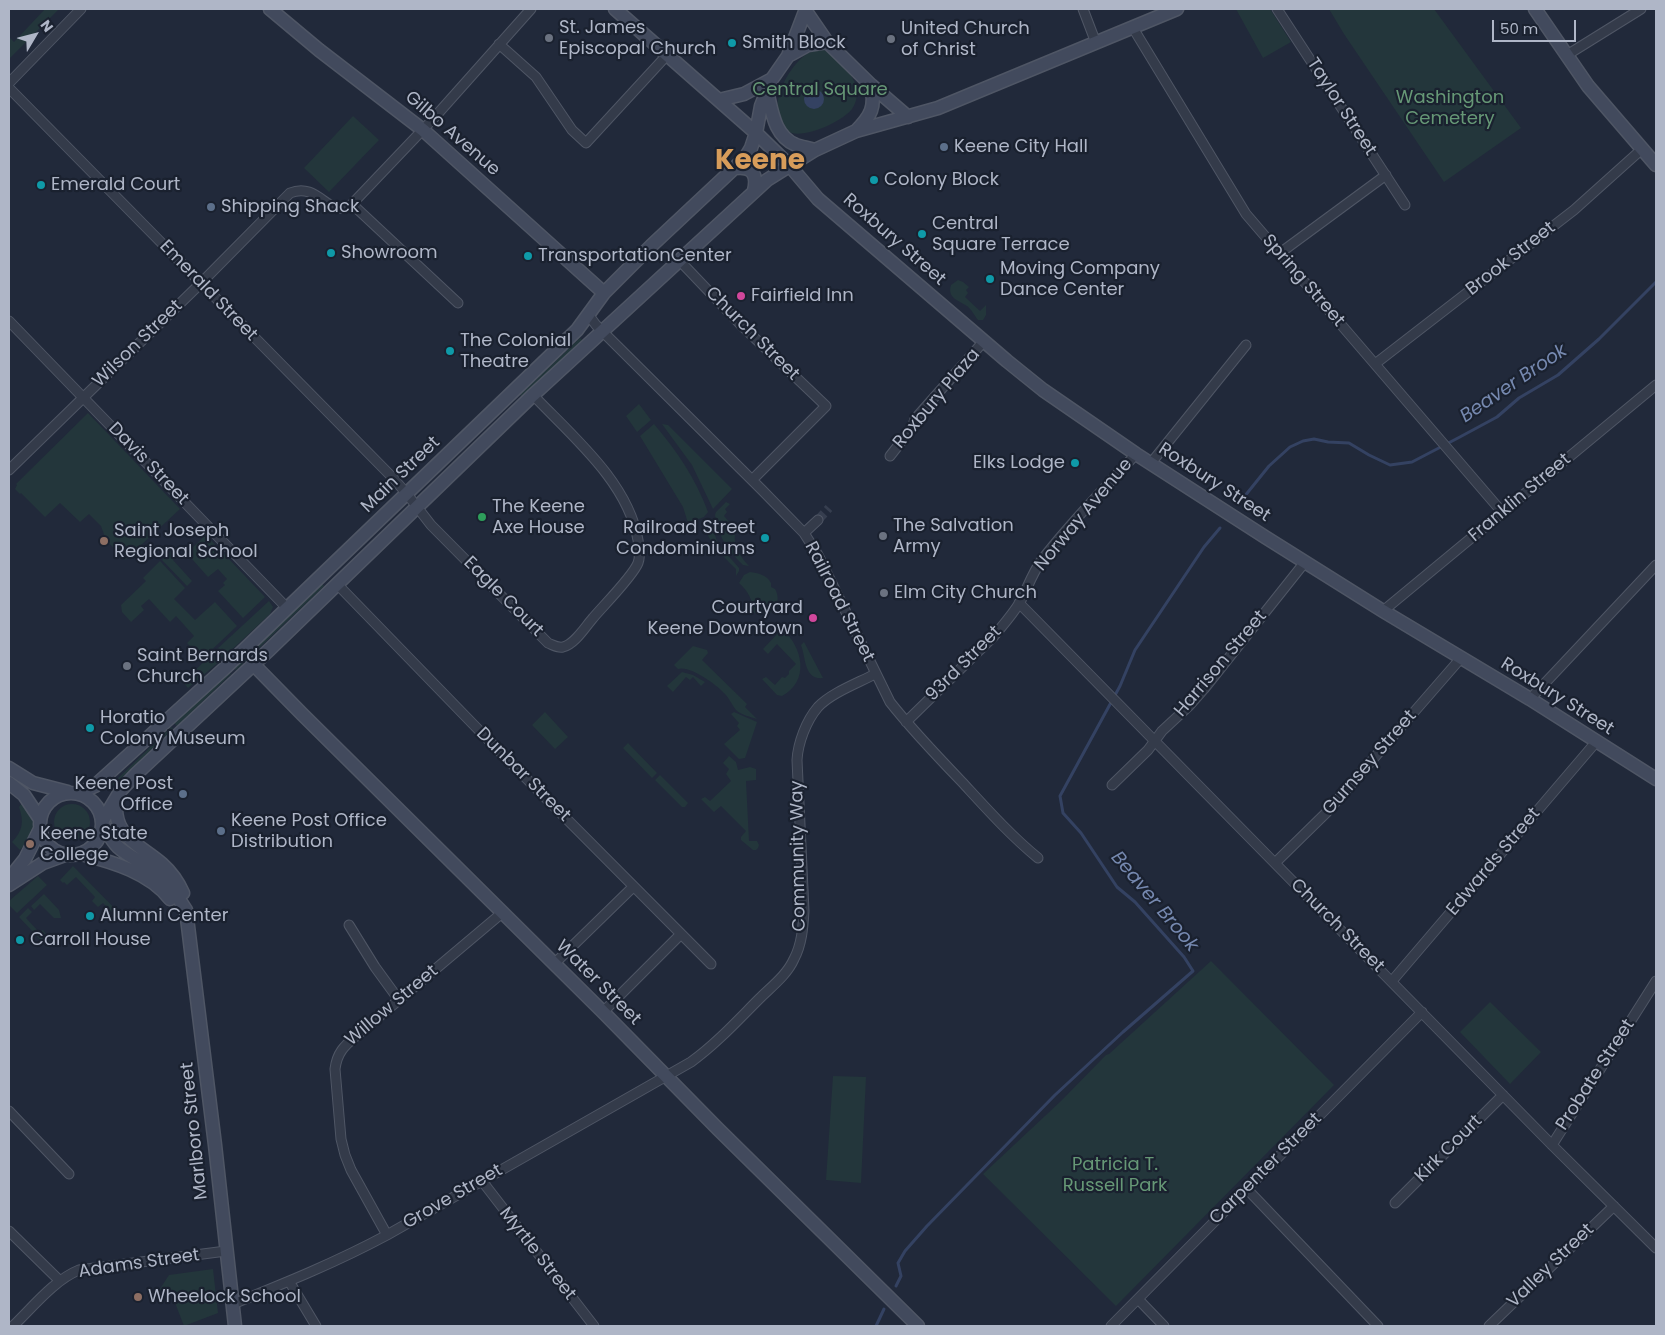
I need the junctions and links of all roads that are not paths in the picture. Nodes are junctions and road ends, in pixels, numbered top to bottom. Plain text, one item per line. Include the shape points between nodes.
1 (81, 9) edge
2 (270, 9) edge
3 (531, 9) edge
4 (615, 9) edge
5 (1083, 9) edge
6 (1177, 9) edge
7 (1277, 9) edge
8 (1536, 9) edge
9 (1641, 9) edge
10 (805, 10) edge
11 (1133, 28) junction
12 (827, 42) junction
13 (1096, 43) junction
14 (500, 44) junction
15 (668, 54) junction
16 (1567, 55) junction
17 (788, 56) junction
18 (772, 79) junction
19 (9, 83) edge
20 (871, 85) junction
21 (9, 88) edge
22 (767, 91) junction
23 (719, 100) junction
24 (908, 117) junction
25 (423, 130) junction
26 (856, 131) junction
27 (756, 133) junction
28 (1642, 149) junction
29 (815, 150) junction
30 (1656, 165) edge
31 (790, 166) junction
32 (735, 168) junction
33 (1386, 175) junction
34 (754, 191) junction
35 (352, 204) junction
36 (1405, 205) dead end
37 (1280, 253) junction
38 (679, 260) junction
39 (201, 283) junction
40 (604, 294) junction
41 (458, 303) dead end
42 (590, 312) junction
43 (9, 321) edge
44 (602, 330) junction
45 (984, 341) junction
46 (1246, 345) dead end
47 (1375, 364) junction
48 (1656, 386) edge
49 (533, 395) junction
50 (83, 396) junction
51 (1136, 454) junction
52 (890, 456) dead end
53 (1151, 463) junction
54 (9, 470) edge
55 (752, 480) junction
56 (407, 494) junction
57 (417, 507) junction
58 (1502, 512) junction
59 (818, 520) tunnel mouth
60 (804, 534) junction
61 (1306, 562) junction
62 (1656, 565) edge
63 (337, 584) junction
64 (1019, 604) junction
65 (287, 608) junction
66 (1383, 611) junction
67 (1461, 658) junction
68 (253, 664) junction
69 (875, 674) junction
70 (1530, 699) junction
71 (906, 722) junction
72 (1154, 742) junction
73 (1596, 742) junction
74 (9, 768) edge
75 (1656, 779) edge
76 (9, 783) edge
77 (1112, 785) dead end
78 (75, 793) junction
79 (117, 796) junction
80 (103, 822) junction
81 (40, 824) junction
82 (81, 854) junction
83 (64, 855) junction
84 (1038, 858) dead end
85 (1275, 863) junction
86 (9, 880) edge
87 (9, 885) edge
88 (633, 887) junction
89 (186, 910) junction
90 (502, 912) junction
91 (349, 925) dead end
92 (189, 932) junction
93 (681, 934) junction
94 (554, 964) junction
95 (711, 964) dead end
96 (1392, 981) junction
97 (1656, 981) edge
98 (399, 1000) junction
99 (604, 1012) junction
100 (1422, 1012) junction
101 (666, 1076) junction
102 (1503, 1095) junction
103 (9, 1111) edge
104 (1552, 1145) junction
105 (69, 1174) dead end
106 (482, 1181) junction
107 (1246, 1188) junction
108 (1395, 1203) dead end
109 (1614, 1206) junction
110 (9, 1231) edge
111 (387, 1235) junction
112 (1656, 1247) edge
113 (226, 1251) junction
114 (60, 1281) junction
115 (289, 1281) junction
116 (1138, 1299) junction
117 (232, 1304) junction
118 (13, 1326) edge
119 (235, 1326) edge
120 (316, 1326) edge
121 (594, 1326) edge
122 (918, 1326) edge
123 (1111, 1326) edge
124 (1164, 1326) edge
125 (1378, 1326) edge
126 (1489, 1326) edge

1 - 19 street
2 - 25 street, Gilbo Avenue
3 - 14 street
4 - 15 street
5 - 13 street
6 - 11 street
7 - 33 street, Taylor Street
8 - 16 street
9 - 16 street
10 - 12 street
10 - 17 street
11 - 13 street
11 - 37 street, Spring Street via 1246,214
12 - 17 street via 808,45
12 - 20 street
13 - 24 street
14 - 15 street via 540,81 572,130 586,143
14 - 25 street
15 - 23 street
16 - 28 street
17 - 18 street
18 - 22 street
18 - 23 street via 744,94
20 - 24 street
20 - 26 street via 874,98 871,111
21 - 39 street, Emerald Street
22 - 27 street
22 - 29 street via 778,130 795,145
23 - 27 street
24 - 26 street
25 - 35 street
25 - 40 street, Gilbo Avenue
26 - 29 street
27 - 31 street
27 - 32 street, Main Street via 751,148
28 - 30 street
28 - 47 street, Brook Street via 1574,210
29 - 31 street
31 - 34 street, Main Street
31 - 45 street, Roxbury Street via 818,199
32 - 34 street via 750,170 756,182
32 - 40 street, Main Street via 648,248
33 - 36 street, Taylor Street
33 - 37 street
34 - 38 street, Main Street
35 - 39 street, Wilson Street via 340,209 305,190 290,193
35 - 41 street
37 - 47 street, Spring Street
38 - 44 street, Main Street
38 - 55 street, Church Street via 826,406
39 - 50 street, Wilson Street
39 - 56 street, Emerald Street
40 - 42 street, Main Street
42 - 44 street, Railroad Street via 592,321
42 - 56 street, Main Street via 577,330
43 - 50 street, Davis Street
44 - 49 street, Main Street
44 - 55 street, Railroad Street
45 - 51 street, Roxbury Street via 1043,390
45 - 52 street, Roxbury Plaza via 915,419 912,428
46 - 53 street
47 - 58 street, Spring Street
48 - 58 street, Franklin Street
49 - 57 street, Main Street
49 - 57 street, Eagle Court via 615,487 633,518 640,551 639,562 631,575 575,638 562,647 548,643
50 - 54 street, Wilson Street
50 - 65 street, Davis Street
51 - 53 street, Roxbury Street
51 - 64 street, Norway Avenue via 1041,562
53 - 61 street, Roxbury Street
55 - 60 street, Railroad Street
56 - 57 street, Emerald Street
56 - 65 street, Main Street
57 - 63 street, Main Street
58 - 66 street, Franklin Street
59 - 60 street
60 - 69 street, Railroad Street via 818,556
61 - 66 street, Roxbury Street
61 - 72 street, Harrison Street via 1204,689
62 - 70 street
63 - 68 street, Main Street
63 - 88 street, Dunbar Street
64 - 71 street, 93rd Street via 994,636
64 - 72 street, Church Street
65 - 78 street, Main Street via 95,786
66 - 67 street, Roxbury Street
67 - 70 street, Roxbury Street
67 - 85 street, Gurnsey Street via 1327,812
68 - 79 street, Main Street
68 - 90 street, Water Street
69 - 71 street, Railroad Street via 890,702
69 - 101 street, Community Way via 818,707 798,750 804,911 802,935 794,960 706,1051
70 - 73 street, Roxbury Street
71 - 84 street, Railroad Street
72 - 77 street, Harrison Street
72 - 85 street, Church Street
73 - 75 street, Roxbury Street
73 - 96 street, Edwards Street
74 - 78 street via 33,783
76 - 81 street via 31,803
78 - 80 street via 88,797 95,804
78 - 81 street via 62,794 47,803
79 - 80 street, Main Street
79 - 89 street via 117,812 123,832 172,875 183,892
80 - 82 street via 96,844
80 - 89 street, Marlboro Street via 117,846 163,878
81 - 83 street via 48,846
81 - 86 street via 25,859
82 - 83 street
82 - 92 street, Marlboro Street via 111,862 154,883 177,908
83 - 87 street via 43,863
85 - 96 street, Church Street
88 - 93 street, Dunbar Street
88 - 94 street
89 - 92 street, Marlboro Street
90 - 94 street, Water Street
90 - 98 street, Willow Street
91 - 98 street
92 - 113 street, Marlboro Street
93 - 95 street, Dunbar Street
93 - 99 street
94 - 99 street, Water Street
96 - 100 street, Church Street
97 - 104 street, Probate Street
98 - 111 street, Willow Street via 341,1049 335,1069 345,1155
99 - 101 street, Water Street
100 - 102 street, Church Street
100 - 107 street, Carpenter Street
101 - 106 street, Grove Street
101 - 122 street, Water Street
102 - 104 street, Church Street
102 - 108 street, Kirk Court
103 - 105 street
104 - 109 street, Church Street
106 - 111 street, Grove Street
106 - 121 street, Myrtle Street
107 - 116 street, Carpenter Street
107 - 125 street
109 - 112 street, Church Street
109 - 126 street, Valley Street
110 - 114 street
111 - 115 street, Grove Street
113 - 114 street, Adams Street via 78,1270
113 - 117 street, Marlboro Street
114 - 118 street, Adams Street
115 - 117 street, Grove Street
115 - 120 street
116 - 123 street, Carpenter Street
116 - 124 street
117 - 119 street, Marlboro Street

